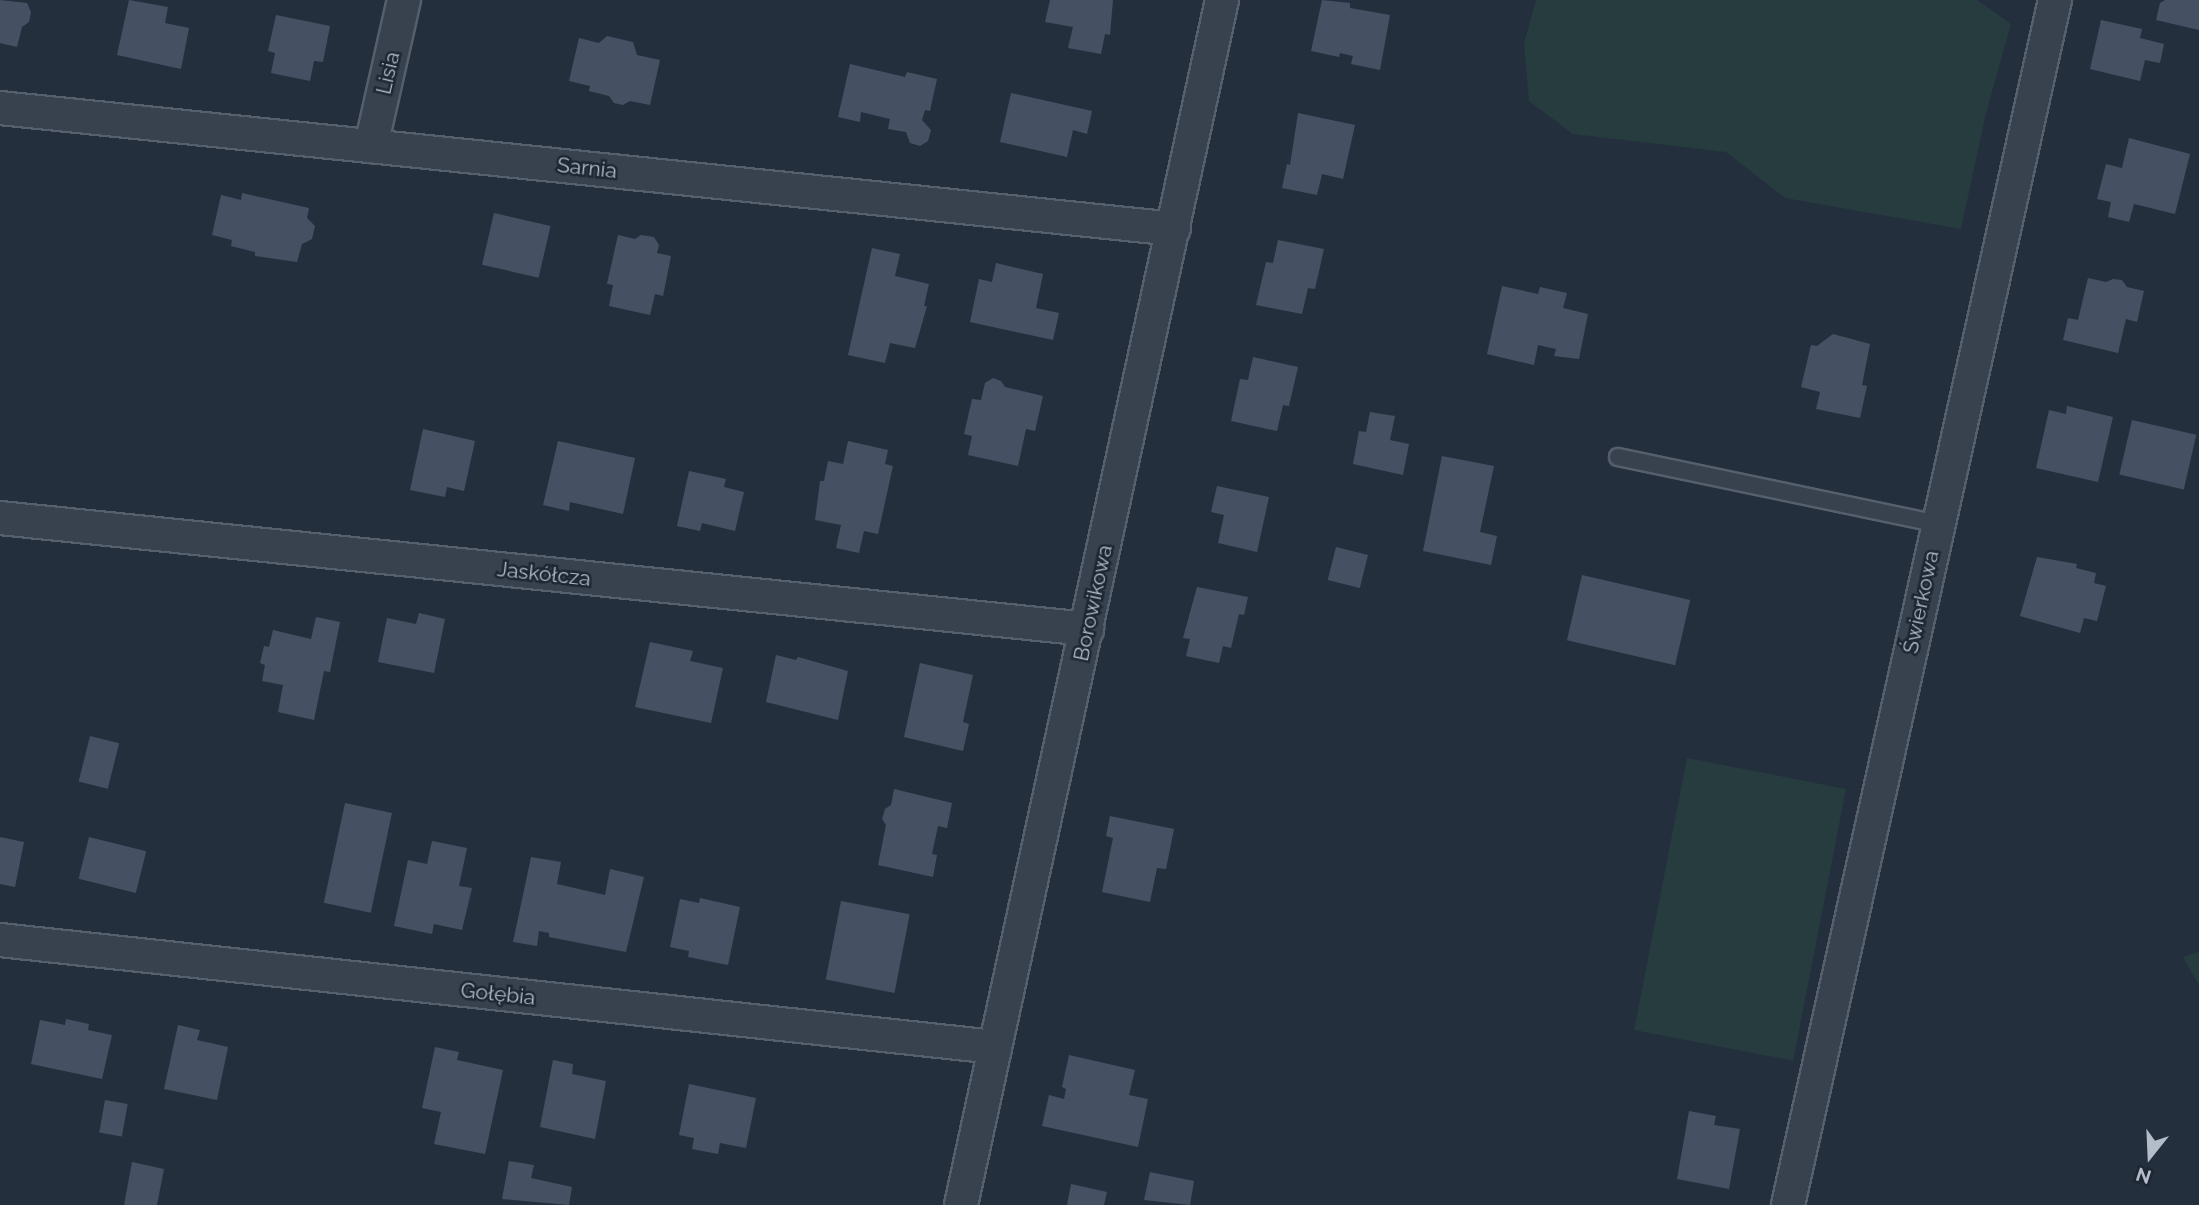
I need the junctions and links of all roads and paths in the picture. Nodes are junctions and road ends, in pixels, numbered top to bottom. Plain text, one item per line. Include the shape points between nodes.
1 (404, 0) edge
2 (1223, 0) edge
3 (2055, 0) edge
4 (0, 108) edge
5 (371, 146) junction
6 (1174, 229) junction
7 (1618, 457) dead end
8 (0, 518) edge
9 (1938, 524) junction
10 (1087, 629) junction
11 (0, 940) edge
12 (995, 1047) junction
13 (961, 1205) edge
14 (1788, 1205) edge

1 - 5 street, Lisia
2 - 6 street, Borowikowa
3 - 9 street, Świerkowa
4 - 5 street, Sarnia
5 - 6 street, Sarnia
6 - 10 street, Borowikowa
7 - 9 lane
8 - 10 street, Jaskółcza
9 - 14 street, Świerkowa
10 - 12 street, Borowikowa
11 - 12 street, Gołębia
12 - 13 street, Borowikowa

